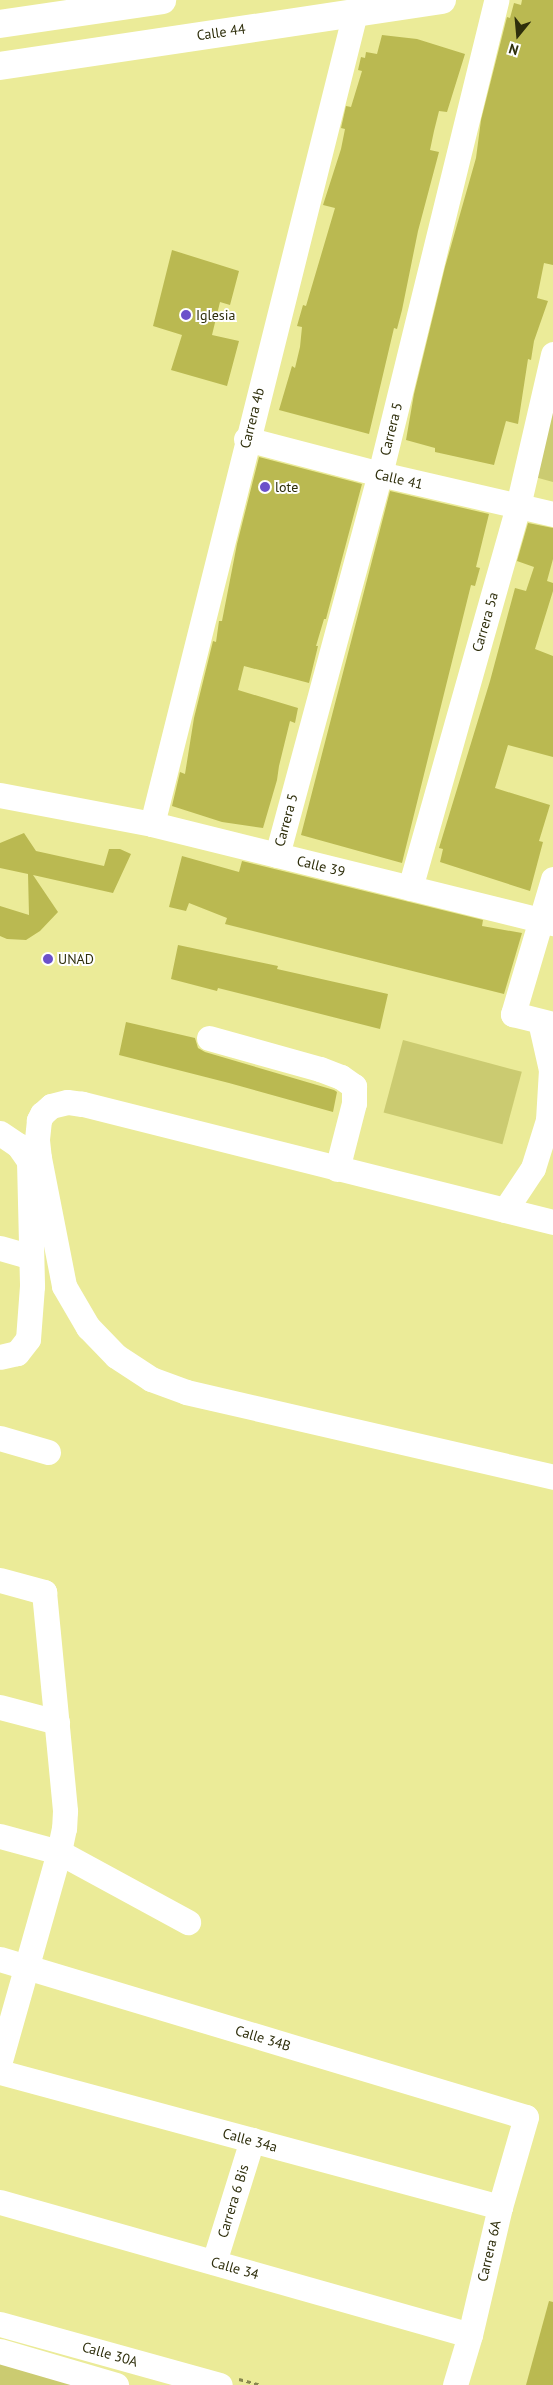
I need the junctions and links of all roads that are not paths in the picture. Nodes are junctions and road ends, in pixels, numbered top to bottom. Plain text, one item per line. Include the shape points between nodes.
1 (162, 0) edge
2 (442, 0) edge
3 (496, 0) edge
4 (79, 6) edge
5 (355, 13) junction
6 (0, 24) edge
7 (0, 66) edge
8 (553, 354) edge
9 (246, 439) junction
10 (380, 474) junction
11 (518, 506) junction
12 (553, 514) edge
13 (0, 795) edge
14 (152, 824) junction
15 (277, 855) junction
16 (553, 879) edge
17 (410, 888) junction
18 (547, 922) edge
19 (547, 1022) edge
20 (209, 1038) dead end
21 (0, 1134) edge
22 (336, 1169) junction
23 (505, 1210) junction
24 (553, 1222) edge
25 (0, 1248) edge
26 (31, 1257) junction
27 (0, 1357) edge
28 (0, 1438) edge
29 (48, 1452) dead end
30 (553, 1477) edge
31 (0, 1580) edge
32 (0, 1707) edge
33 (57, 1722) junction
34 (0, 1836) edge
35 (59, 1852) junction
36 (188, 1922) dead end
37 (0, 1959) edge
38 (27, 1967) junction
39 (0, 2060) edge
40 (0, 2072) edge
41 (526, 2117) joint
42 (252, 2140) junction
43 (0, 2202) edge
44 (500, 2208) junction
45 (214, 2262) junction
46 (0, 2324) edge
47 (470, 2335) junction
48 (0, 2351) edge
49 (116, 2385) edge
50 (220, 2385) edge
51 (455, 2385) edge

1 - 4 main road
2 - 5 main road, Calle 44
3 - 10 street, Carrera 5
4 - 6 main road
5 - 7 main road, Calle 44
5 - 9 street, Carrera 4b
8 - 11 street, Carrera 5a
9 - 10 street, Calle 41
9 - 14 street, Carrera 4b
10 - 11 street, Calle 41
10 - 15 street, Carrera 5
11 - 12 street, Calle 41
11 - 17 street, Carrera 5a
13 - 14 street, Calle 39
14 - 15 street, Calle 39
15 - 17 street, Calle 39
16 - 18 street
17 - 18 street, Calle 39
18 - 19 street via 513,1014
19 - 23 street via 551,1070 548,1120 532,1168
20 - 22 street via 320,1069 354,1086 354,1103
21 - 26 street via 18,1145 29,1160
22 - 23 street
22 - 30 street via 82,1104 67,1102 51,1106 39,1120 39,1158 64,1286 88,1327 116,1356 151,1378 186,1392
23 - 24 street
25 - 26 street
26 - 27 street via 28,1339 17,1353
28 - 29 street
31 - 33 street via 44,1592
32 - 33 street
33 - 35 street via 65,1811
34 - 35 street
35 - 36 street
35 - 38 street
37 - 38 street, Calle 34B
38 - 39 street
38 - 41 street, Calle 34B
40 - 42 street, Calle 34a
41 - 44 street, Carrera 6A
42 - 44 street, Calle 34a
42 - 45 street, Carrera 6 Bis
43 - 45 street, Calle 34
44 - 47 street, Carrera 6A
45 - 47 street, Calle 34
46 - 50 street, Calle 30A
47 - 51 street, Carrera 6A
48 - 49 street, Calle 30A

